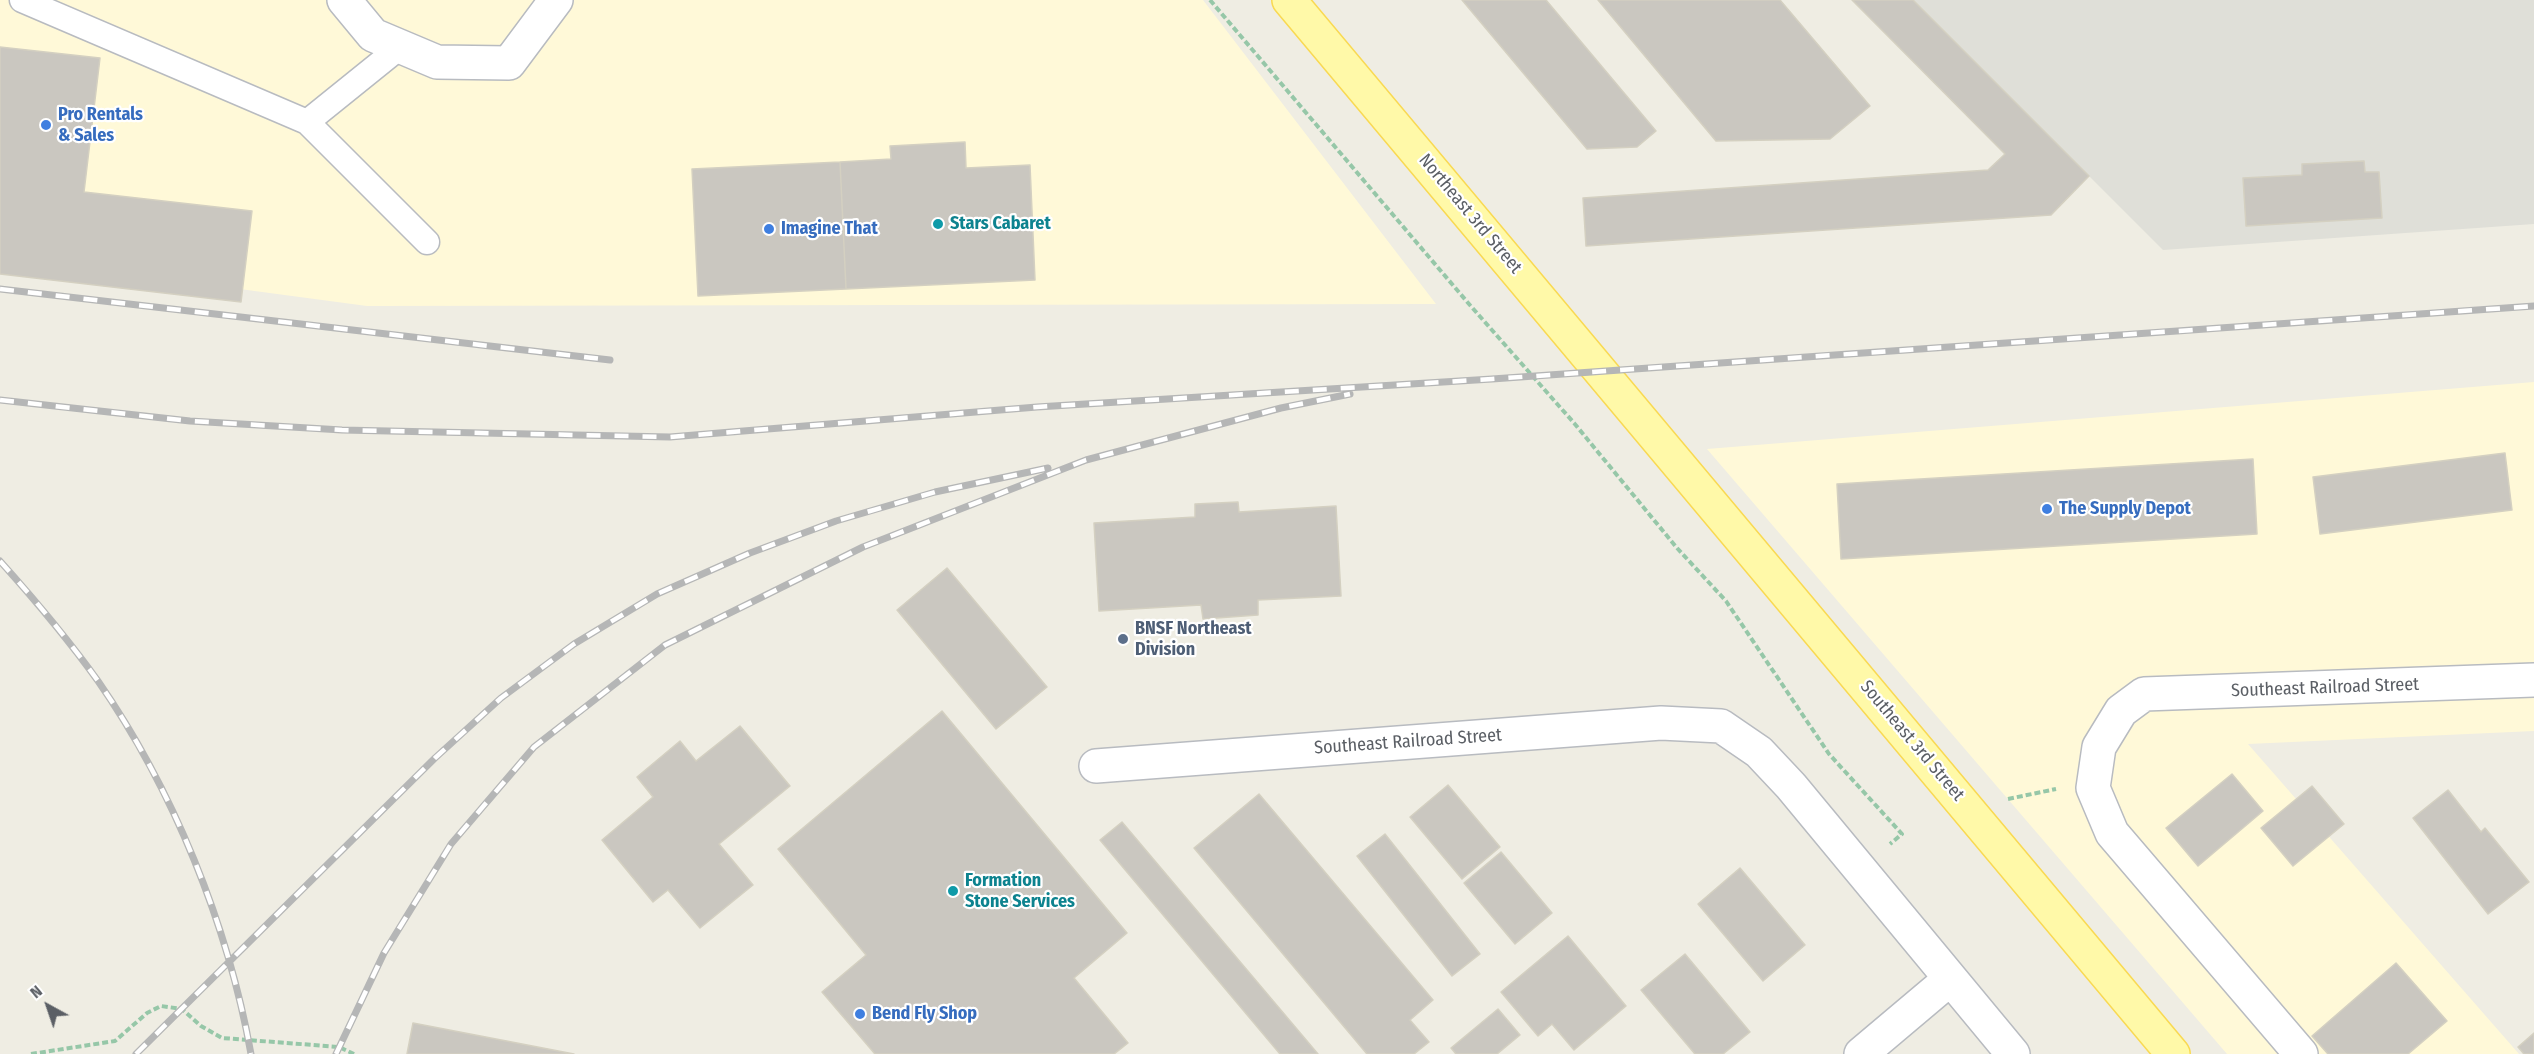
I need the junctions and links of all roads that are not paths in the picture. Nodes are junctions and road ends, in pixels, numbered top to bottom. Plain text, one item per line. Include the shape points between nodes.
1 (22, 0) edge
2 (344, 0) edge
3 (556, 0) edge
4 (1289, 0) edge
5 (400, 47) junction
6 (307, 122) junction
7 (427, 242) dead end
8 (1651, 429) joint
9 (2534, 680) edge
10 (1096, 766) dead end
11 (1950, 979) junction
12 (1861, 1054) edge
13 (2013, 1054) edge
14 (2173, 1054) edge
15 (2301, 1054) edge

1 - 6 lane
2 - 5 street via 373,36
3 - 5 street via 509,63 437,62
4 - 8 main road, Northeast 3rd Street
5 - 6 lane
6 - 7 lane
8 - 14 main road, Southeast 3rd Street
9 - 15 street, Southeast Railroad Street via 2144,694 2121,711 2099,747 2093,788 2112,833
10 - 11 street, Southeast Railroad Street via 1660,723 1721,726 1759,752 1791,786
11 - 12 street
11 - 13 street

